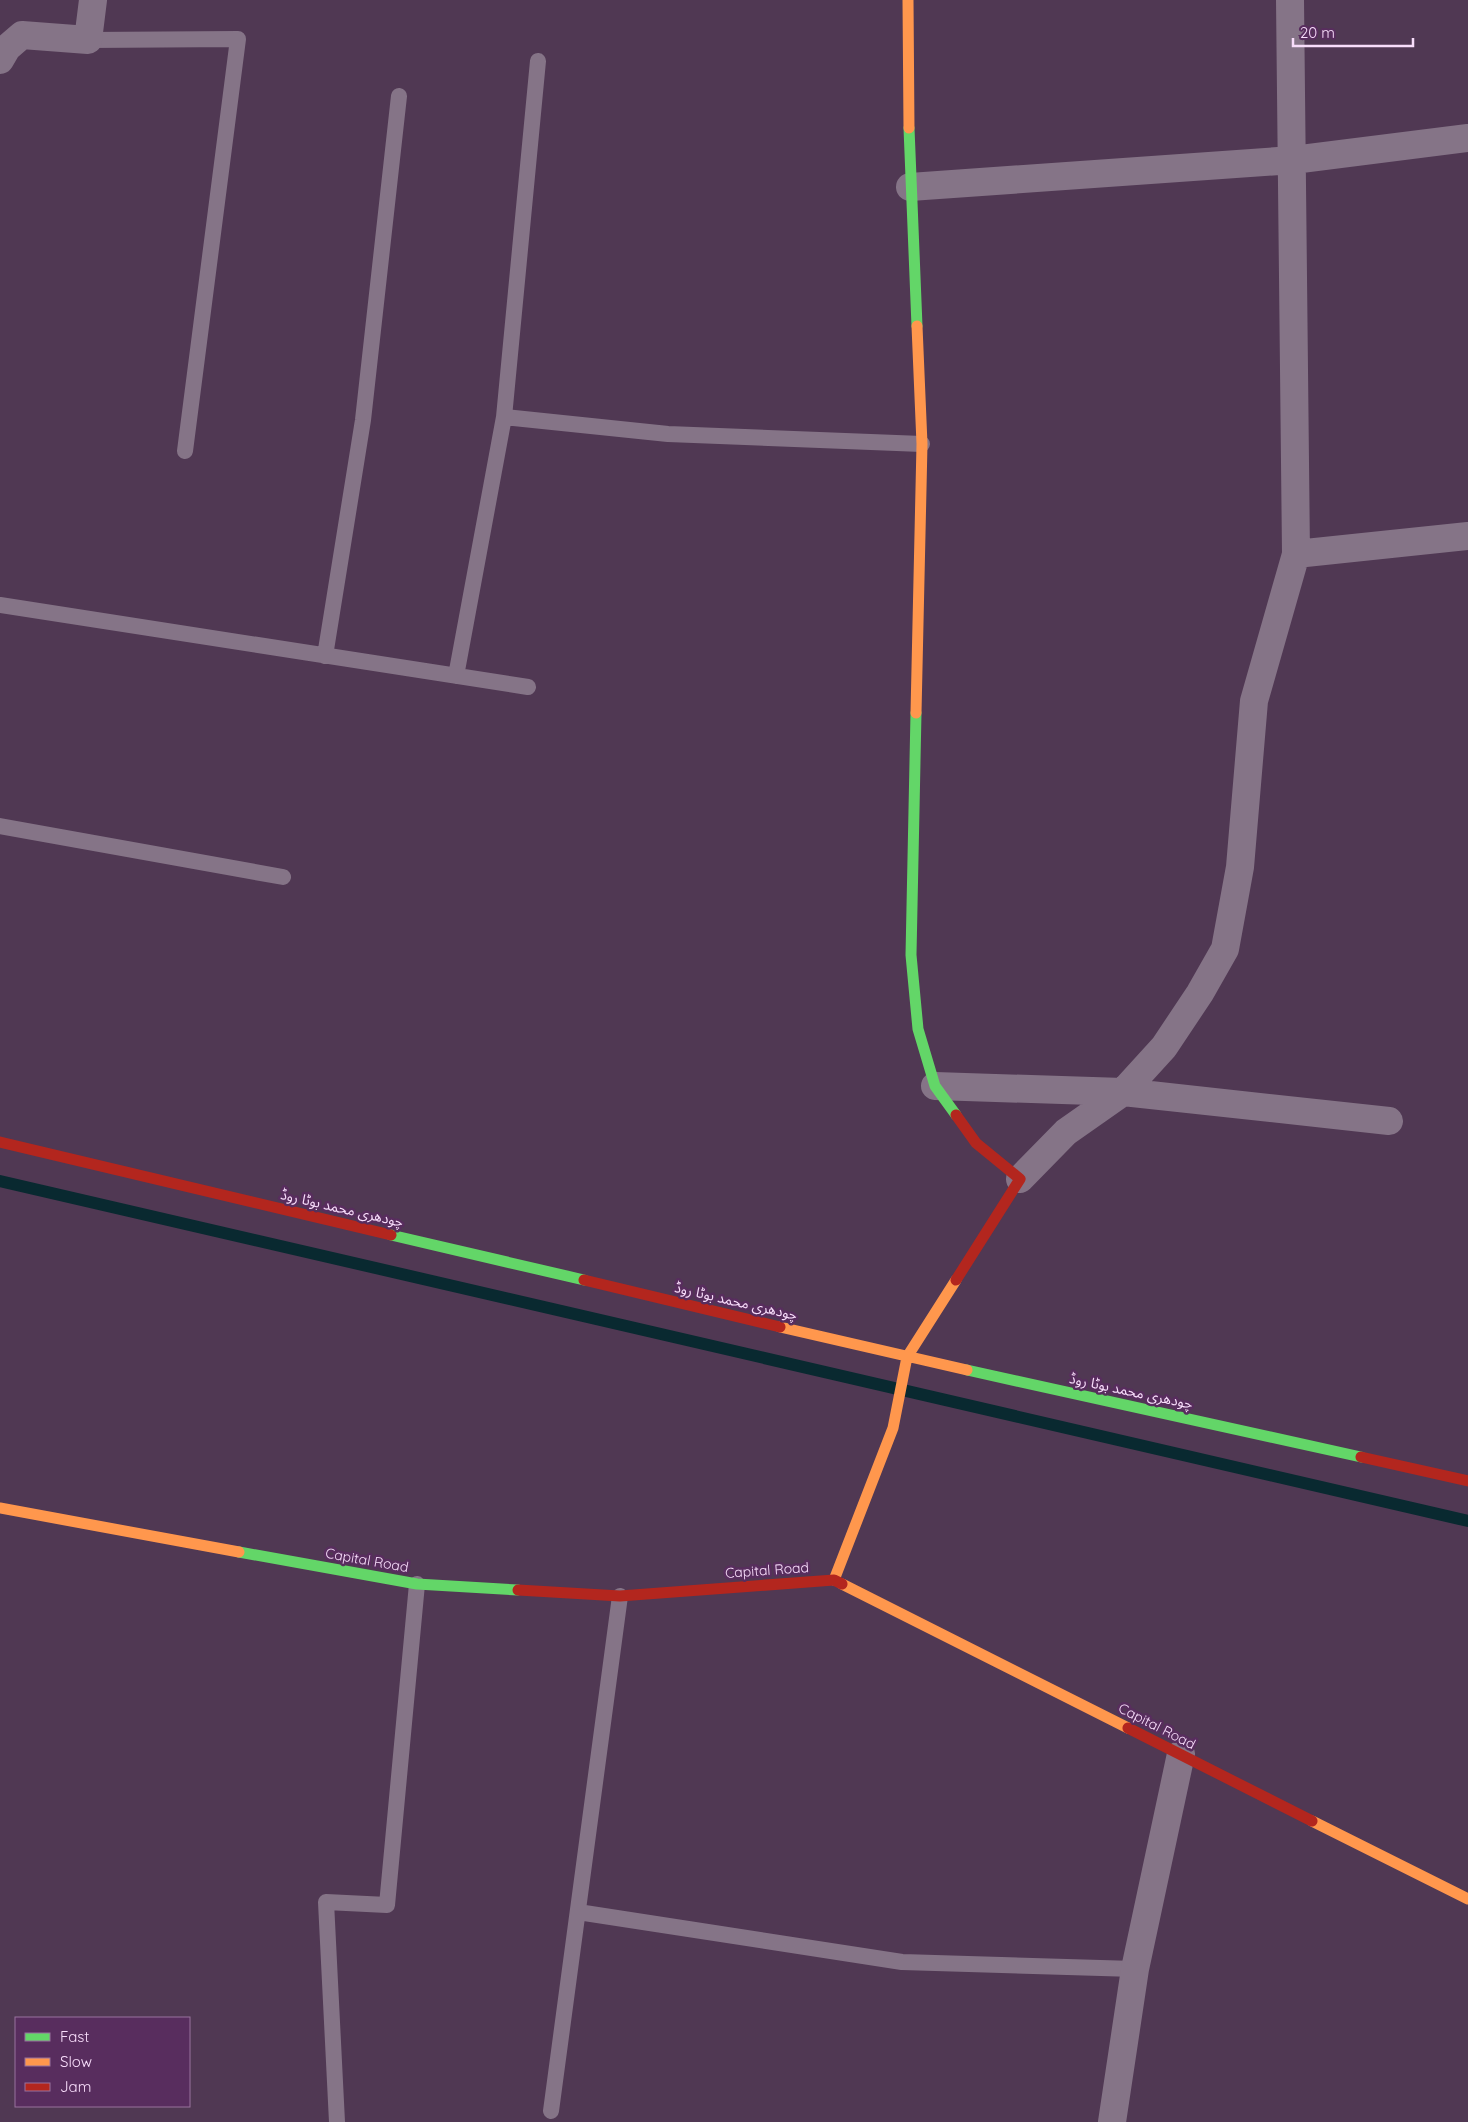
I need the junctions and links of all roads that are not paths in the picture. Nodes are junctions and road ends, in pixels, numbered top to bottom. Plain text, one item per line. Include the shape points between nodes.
1 (92, 0) edge
2 (908, 0) edge
3 (1290, 0) edge
4 (88, 40) junction
5 (0, 60) edge
6 (538, 61) dead end
7 (399, 96) dead end
8 (1468, 138) edge
9 (1293, 160) junction
10 (910, 188) junction
11 (504, 417) junction
12 (922, 444) junction
13 (185, 451) dead end
14 (1468, 536) edge
15 (1296, 554) junction
16 (0, 605) edge
17 (325, 656) junction
18 (456, 676) junction
19 (528, 687) dead end
20 (0, 826) edge
21 (283, 877) dead end
22 (935, 1086) junction
23 (1123, 1092) junction
24 (1389, 1121) dead end
25 (0, 1142) edge
26 (1020, 1179) junction
27 (907, 1357) junction
28 (1468, 1480) edge
29 (0, 1508) edge
30 (834, 1580) junction
31 (417, 1584) junction
32 (620, 1596) junction
33 (1181, 1754) junction
34 (1468, 1899) edge
35 (578, 1912) junction
36 (1135, 1969) junction
37 (551, 2111) dead end
38 (337, 2122) edge
39 (1112, 2122) edge

1 - 4 street
2 - 10 street
3 - 9 street
4 - 5 street via 22,35 7,48
4 - 13 lane via 238,39
6 - 11 lane
7 - 17 lane via 363,420
8 - 9 street
9 - 10 street
9 - 15 street
10 - 12 street
11 - 12 lane via 668,434
11 - 18 lane
12 - 22 street via 911,955 918,1029
14 - 15 street
15 - 23 street via 1254,701 1240,867 1225,949 1164,1047
16 - 17 lane
17 - 18 lane
18 - 19 lane
20 - 21 lane
22 - 23 street
22 - 26 street via 976,1143
23 - 24 street
23 - 26 street via 1066,1132
25 - 27 street, چودھری محمد بوٹا روڈ
26 - 27 street
27 - 28 street, چودھری محمد بوٹا روڈ
27 - 30 street via 893,1428
29 - 31 street, Capital Road
30 - 32 street, Capital Road
30 - 33 street, Capital Road
31 - 32 street, Capital Road
31 - 38 lane via 387,1905 326,1902
32 - 35 lane
33 - 34 street, Capital Road
33 - 36 street
35 - 36 lane via 902,1962
35 - 37 lane
36 - 39 street

